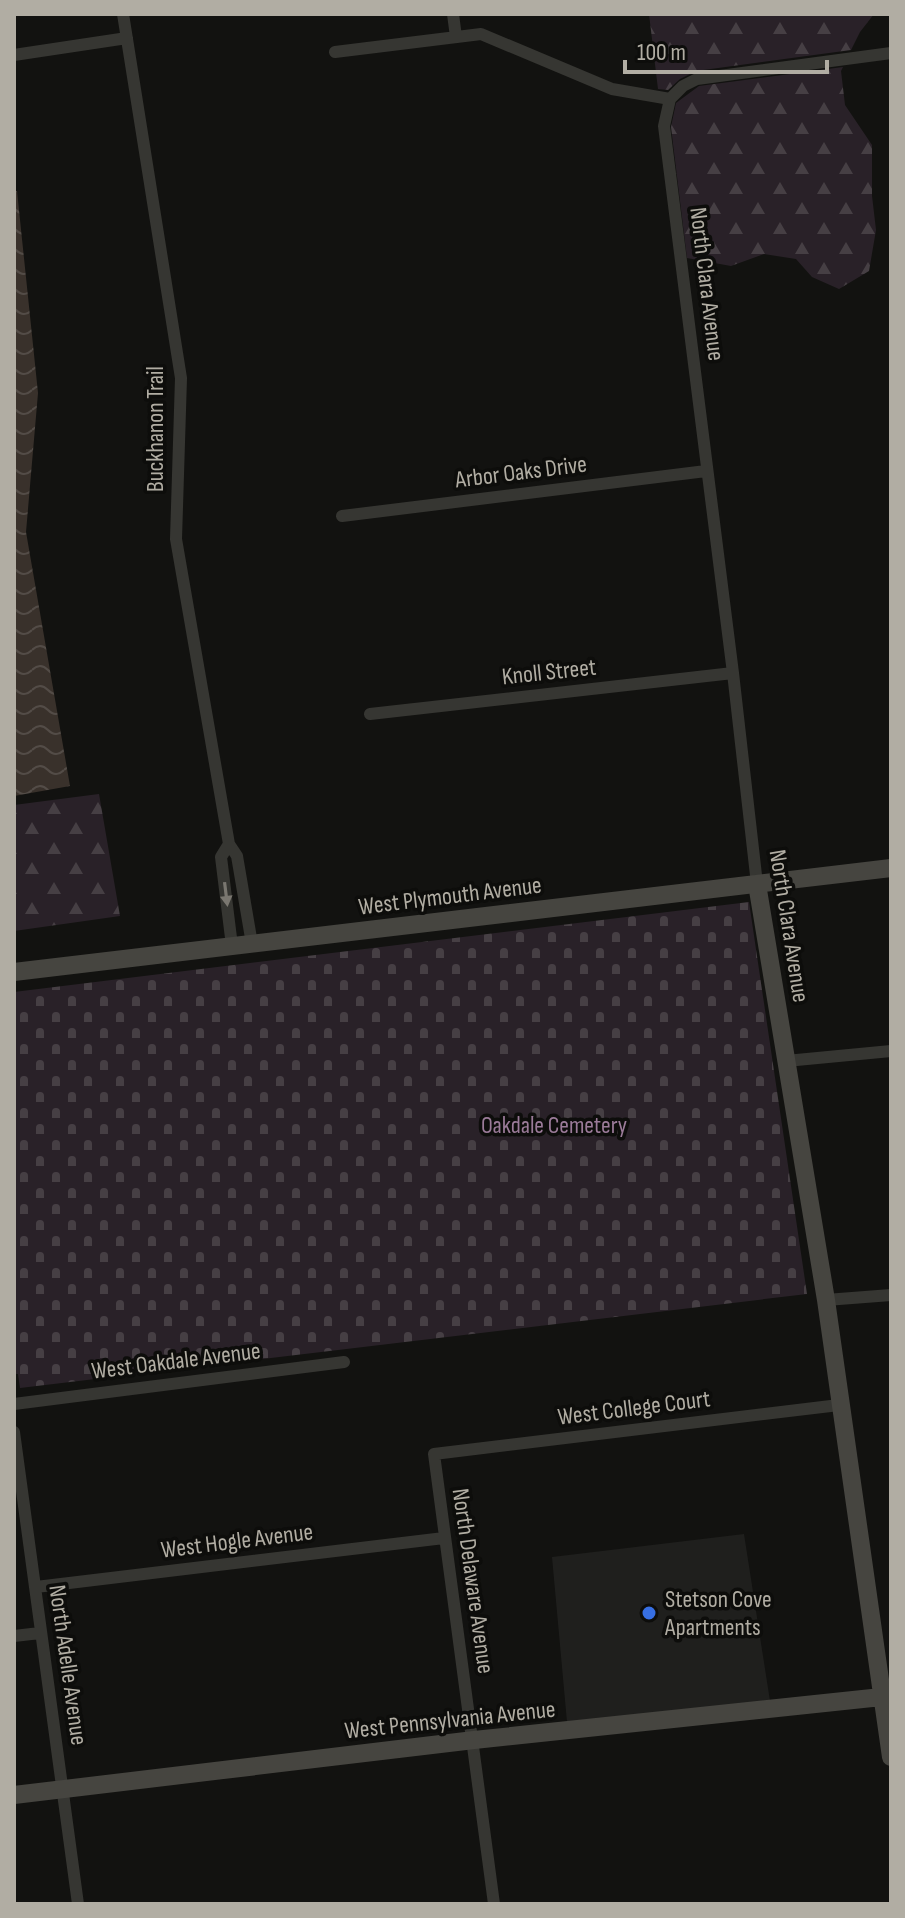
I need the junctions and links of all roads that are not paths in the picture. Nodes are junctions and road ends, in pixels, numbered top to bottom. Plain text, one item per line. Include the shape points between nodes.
1 (123, 14) edge
2 (453, 14) edge
3 (456, 37) junction
4 (127, 38) junction
5 (335, 52) dead end
6 (891, 53) edge
7 (14, 55) edge
8 (670, 99) junction
9 (706, 471) junction
10 (342, 516) dead end
11 (733, 673) junction
12 (370, 714) dead end
13 (229, 844) junction
14 (891, 868) edge
15 (757, 884) junction
16 (252, 944) junction
17 (232, 946) junction
18 (14, 972) edge
19 (891, 1051) edge
20 (786, 1061) junction
21 (891, 1295) edge
22 (826, 1300) junction
23 (344, 1362) dead end
24 (14, 1404) edge
25 (839, 1405) junction
26 (14, 1432) edge
27 (434, 1454) joint
28 (17, 1482) edge
29 (444, 1538) junction
30 (36, 1587) junction
31 (40, 1633) junction
32 (14, 1636) edge
33 (886, 1696) edge
34 (474, 1740) junction
35 (891, 1757) edge
36 (63, 1789) junction
37 (14, 1795) edge
38 (78, 1904) edge
39 (494, 1904) edge

1 - 4 street, Buckhanon Trail
2 - 3 street
3 - 5 street
3 - 8 street via 481,34 612,89
4 - 7 street
4 - 13 street, Buckhanon Trail via 181,378 176,539
6 - 8 street via 697,79
8 - 9 street, North Clara Avenue via 664,126
9 - 10 street, Arbor Oaks Drive
9 - 11 street, North Clara Avenue
11 - 12 street, Knoll Street
11 - 15 street, North Clara Avenue
13 - 16 street, Buckhanon Trail via 237,856
13 -> 17 street, Buckhanon Trail via 221,857
14 - 15 street, West Plymouth Avenue
15 - 16 street, West Plymouth Avenue
15 - 20 street, North Clara Avenue
16 - 17 street, West Plymouth Avenue
17 - 18 street, West Plymouth Avenue
19 - 20 street
20 - 22 street, North Clara Avenue
21 - 22 street
22 - 25 street, North Clara Avenue
23 - 24 street, West Oakdale Avenue
25 - 27 street, West College Court
25 - 33 street, North Clara Avenue
26 - 28 street, North Adelle Avenue
27 - 29 street, North Delaware Avenue
28 - 30 street, North Adelle Avenue
29 - 30 street, West Hogle Avenue
29 - 34 street, North Delaware Avenue
30 - 31 street, North Adelle Avenue
31 - 32 street
31 - 36 street, North Adelle Avenue
33 - 34 street, West Pennsylvania Avenue
33 - 35 street, North Clara Avenue
34 - 36 street, West Pennsylvania Avenue
34 - 39 street, North Delaware Avenue
36 - 37 street, West Pennsylvania Avenue
36 - 38 street, North Adelle Avenue

